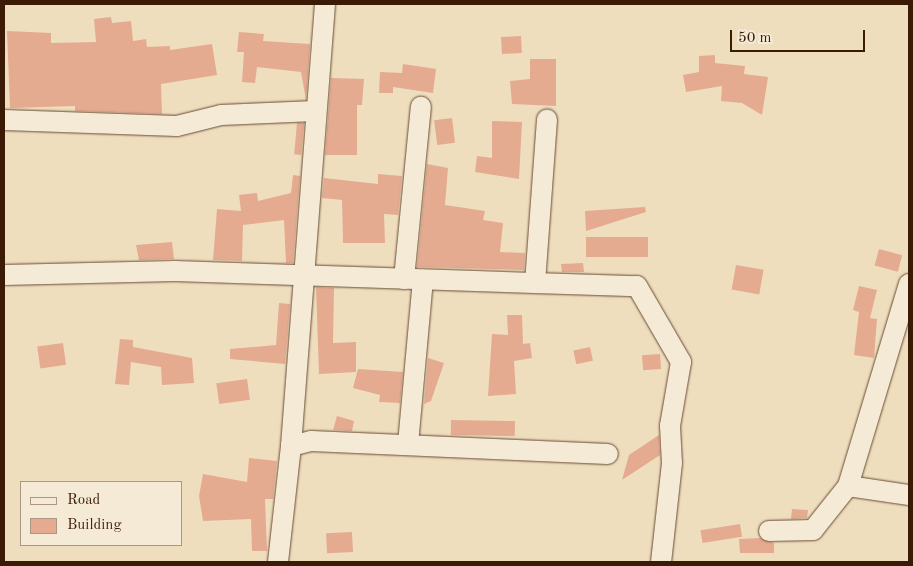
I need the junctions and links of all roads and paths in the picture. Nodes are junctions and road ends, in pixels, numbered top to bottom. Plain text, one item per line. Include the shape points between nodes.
1 (325, 4) edge
2 (421, 107) dead end
3 (314, 111) junction
4 (546, 119) dead end
5 (4, 120) edge
6 (4, 275) edge
7 (303, 277) junction
8 (413, 280) junction
9 (535, 283) junction
10 (909, 284) edge
11 (408, 444) junction
12 (291, 446) junction
13 (608, 454) dead end
14 (848, 486) junction
15 (909, 495) edge
16 (769, 530) dead end
17 (278, 562) edge
18 (661, 562) edge

1 - 3 street
2 - 8 street
3 - 5 street via 221,115 177,126
3 - 7 street
4 - 9 street
6 - 7 street via 175,271
7 - 8 street
7 - 12 street
8 - 9 street
8 - 11 street
9 - 18 street via 637,286 681,362 670,426 672,463
10 - 14 street
11 - 12 street via 311,441
11 - 13 street
12 - 17 street
14 - 15 street
14 - 16 street via 813,530

